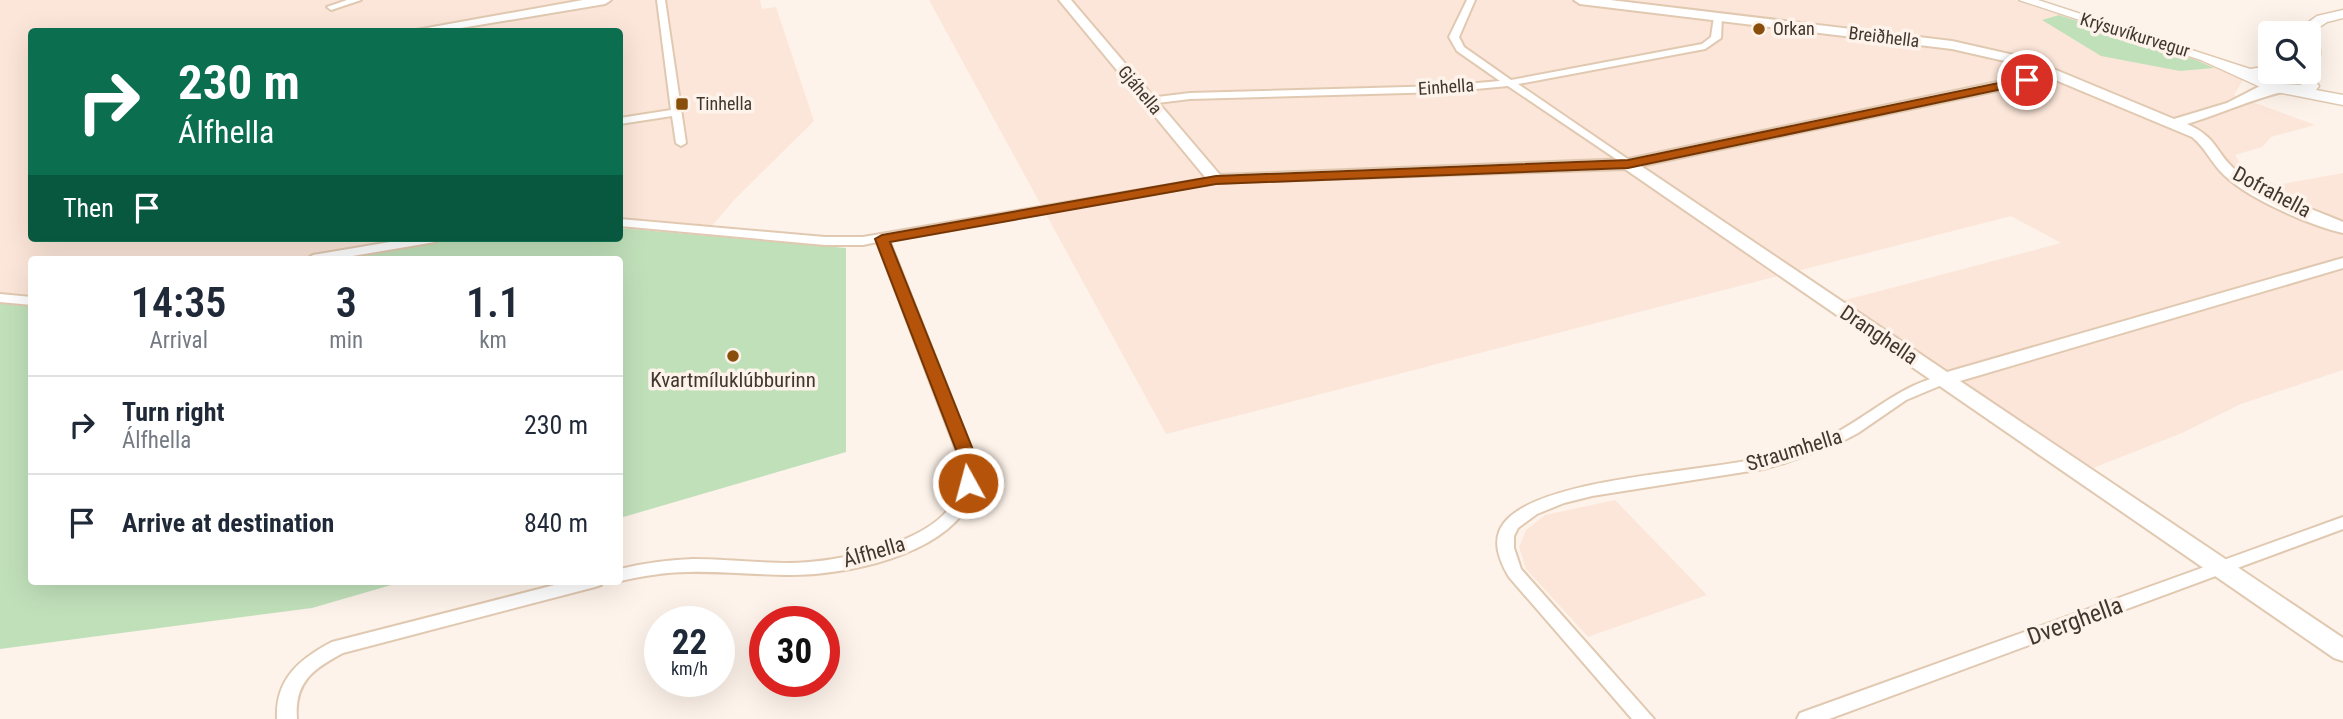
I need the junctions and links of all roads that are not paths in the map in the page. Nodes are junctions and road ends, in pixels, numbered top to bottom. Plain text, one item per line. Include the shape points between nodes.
1 (357, 0) edge
2 (605, 0) edge
3 (661, 0) edge
4 (1065, 0) edge
5 (1471, 0) edge
6 (1580, 0) edge
7 (2025, 0) edge
8 (331, 7) dead end
9 (2343, 12) edge
10 (1718, 17) junction
11 (2307, 21) edge
12 (435, 28) edge
13 (2206, 57) junction
14 (2258, 68) edge
15 (2258, 71) edge
16 (2056, 74) junction
17 (2253, 76) junction
18 (1509, 83) junction
19 (2299, 86) junction
20 (2247, 96) junction
21 (2343, 98) edge
22 (1149, 101) junction
23 (676, 112) junction
24 (2211, 112) junction
25 (2159, 116) junction
26 (623, 121) edge
27 (2176, 123) junction
28 (681, 143) dead end
29 (1628, 164) junction
30 (1216, 180) junction
31 (623, 222) edge
32 (2343, 228) edge
33 (882, 239) junction
34 (412, 242) edge
35 (330, 256) edge
36 (2343, 263) edge
37 (0, 298) edge
38 (28, 301) edge
39 (1944, 379) junction
40 (2343, 523) edge
41 (2220, 568) junction
42 (623, 575) edge
43 (579, 585) edge
44 (2343, 651) edge
45 (287, 719) edge
46 (1644, 719) edge
47 (1807, 719) edge

1 - 8 street
2 - 12 street
3 - 23 street
4 - 22 street, Gjáhella
5 - 18 street, Dranghella via 1455,43
6 - 10 street, Breiðhella
7 - 13 main road, Krýsuvíkurvegur
9 - 11 main road
9 - 19 main road via 2311,27 2313,52
10 - 16 street, Breiðhella via 1962,46
10 - 18 street, Einhella via 1716,38 1705,46
13 - 14 main road, Krýsuvíkurvegur
13 - 17 main road, Krýsuvíkurvegur
15 - 17 main road
16 - 25 street, Breiðhella
16 - 29 street
17 - 19 main road, Krýsuvíkurvegur
17 - 20 street
18 - 22 street, Einhella
18 - 29 street, Dranghella
19 - 20 street via 2268,88
19 - 21 main road
20 - 24 street
22 - 30 street, Gjáhella
23 - 26 street
23 - 28 street
24 - 25 street
24 - 27 street
25 - 27 street, Breiðhella
27 - 32 street, Dofrahella via 2207,140 2226,168 2245,182
29 - 30 street
29 - 39 street, Dranghella
30 - 33 street
31 - 33 street via 825,241
33 - 42 street, Álfhella via 966,455 968,483 954,513 934,530 901,547 842,562 791,569 676,566
34 - 35 street
36 - 39 street, Straumhella
37 - 38 street
39 - 41 street, Dranghella
39 - 46 street, Straumhella via 1895,400 1854,431 1824,444 1766,463 1608,487 1534,508 1512,523 1505,542 1509,564
40 - 41 street, Dverghella
41 - 44 street, Dranghella
41 - 47 street, Dverghella
43 - 45 street via 338,647 295,678 285,697

